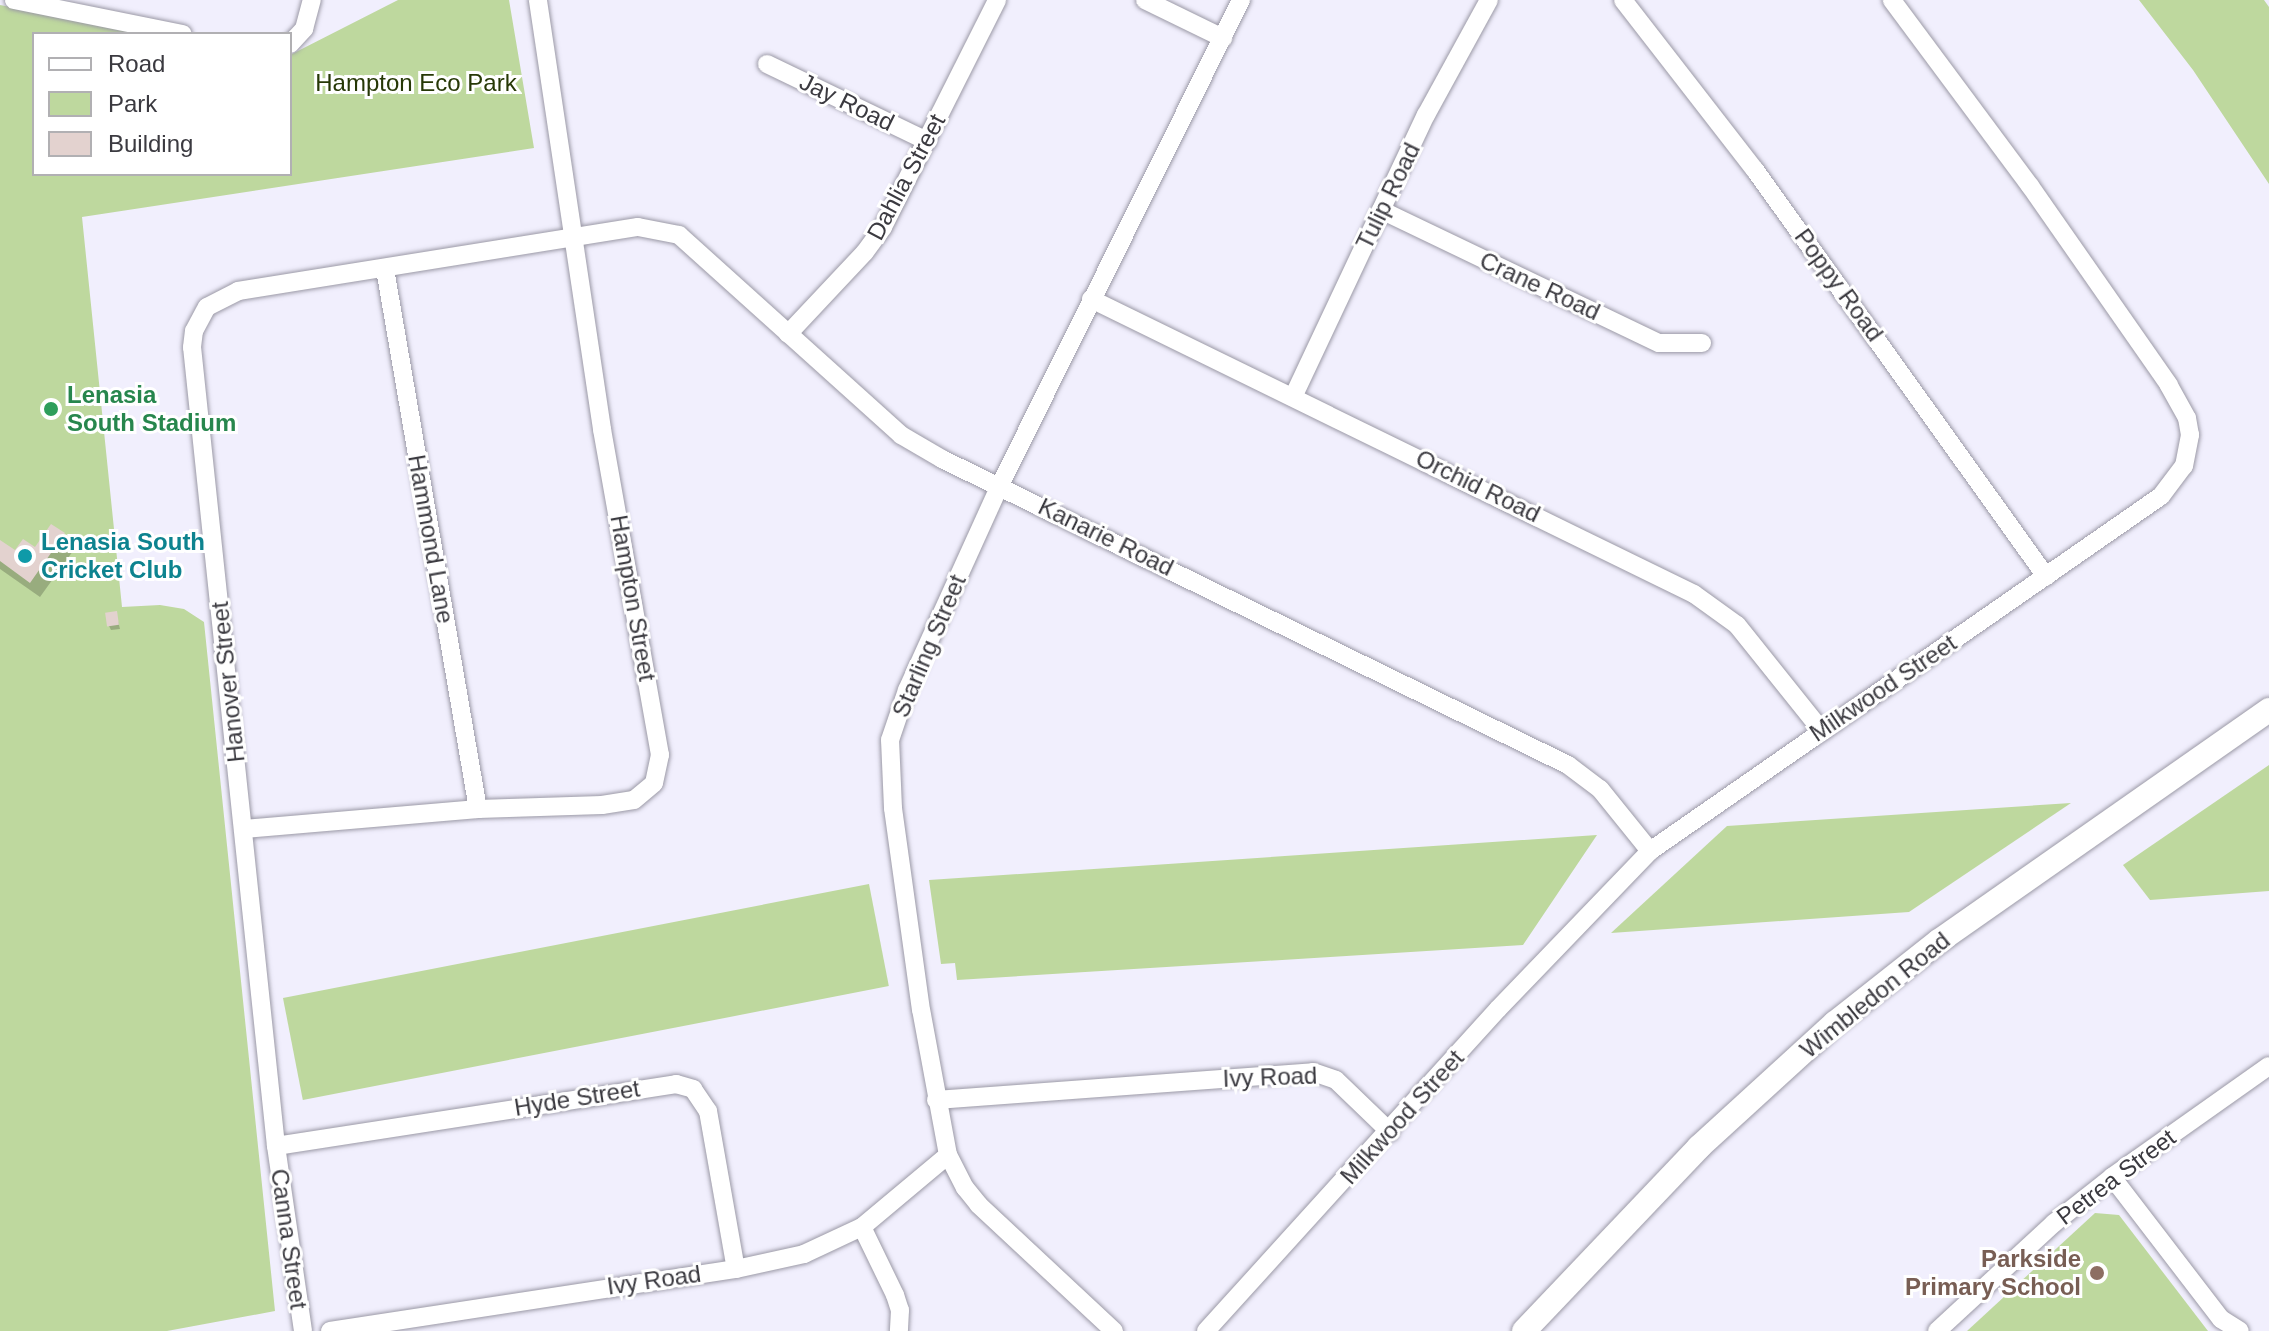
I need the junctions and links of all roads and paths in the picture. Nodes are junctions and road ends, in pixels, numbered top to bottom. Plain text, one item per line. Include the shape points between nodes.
1 (14, 0) edge
2 (312, 0) edge
3 (538, 0) edge
4 (997, 0) edge
5 (1145, 0) edge
6 (1241, 0) edge
7 (1489, 0) edge
8 (1623, 0) edge
9 (1892, 0) edge
10 (84, 7) edge
11 (176, 32) edge
12 (1223, 38) junction
13 (292, 42) edge
14 (767, 64) dead end
15 (927, 141) junction
16 (1381, 210) junction
17 (573, 238) junction
18 (385, 269) junction
19 (1091, 299) junction
20 (788, 334) junction
21 (1702, 343) dead end
22 (1294, 395) junction
23 (1000, 485) junction
24 (2046, 576) junction
25 (2269, 710) edge
26 (1821, 730) junction
27 (478, 809) junction
28 (244, 829) junction
29 (1650, 851) junction
30 (2269, 1066) edge
31 (936, 1100) junction
32 (1390, 1132) junction
33 (276, 1146) junction
34 (948, 1155) junction
35 (2112, 1177) junction
36 (862, 1227) junction
37 (736, 1269) junction
38 (303, 1331) edge
39 (330, 1331) edge
40 (899, 1331) edge
41 (1114, 1331) edge
42 (1206, 1331) edge
43 (1524, 1331) edge
44 (1937, 1331) edge
45 (2240, 1331) edge

1 - 10 street
2 - 13 street via 304,29
3 - 17 street, Hampton Street
4 - 15 street, Dahlia Street
5 - 12 street
6 - 12 street, Starling Street
7 - 16 street, Tulip Road
8 - 24 street, Poppy Road via 1773,194
9 - 24 street, Milkwood Street via 2030,186 2187,418 2189,451 2174,483
10 - 11 street
12 - 19 street, Starling Street
14 - 15 street, Jay Road
15 - 20 street, Dahlia Street via 865,252
16 - 21 street, Crane Road via 1659,343
16 - 22 street, Tulip Road
17 - 18 street, Hanover Street
17 - 20 street, Kanarie Road via 638,227 679,235
17 - 27 street, Hampton Street via 659,769 645,794 622,803
18 - 27 street, Hammond Lane
18 - 28 street, Hanover Street via 238,291 207,307 194,331
19 - 22 street, Orchid Road
19 - 23 street, Starling Street
20 - 23 street, Kanarie Road via 901,435
22 - 26 street, Orchid Road via 1705,600 1737,625
23 - 29 street, Kanarie Road via 1568,765 1600,789
23 - 31 street, Starling Street via 907,690 890,740 893,808
24 - 26 street, Milkwood Street
25 - 43 street, Wimbledon Road via 1939,941 1835,1023 1699,1147
26 - 29 street, Milkwood Street
27 - 28 street, Hampton Street
28 - 33 street, Hanover Street
29 - 32 street, Milkwood Street via 1498,1009
30 - 35 street, Petrea Street
31 - 32 street, Ivy Road via 1313,1072 1336,1080
31 - 34 street, Starling Street
32 - 42 street, Milkwood Street
33 - 37 street, Hyde Street via 676,1084 693,1089 708,1111
33 - 38 street, Canna Street
34 - 36 street, Ivy Road
34 - 41 street, Starling Street via 979,1205
35 - 44 street, Petrea Street
35 - 45 street via 2221,1319
36 - 37 street, Ivy Road via 804,1254
36 - 40 street via 895,1295
37 - 39 street, Ivy Road

